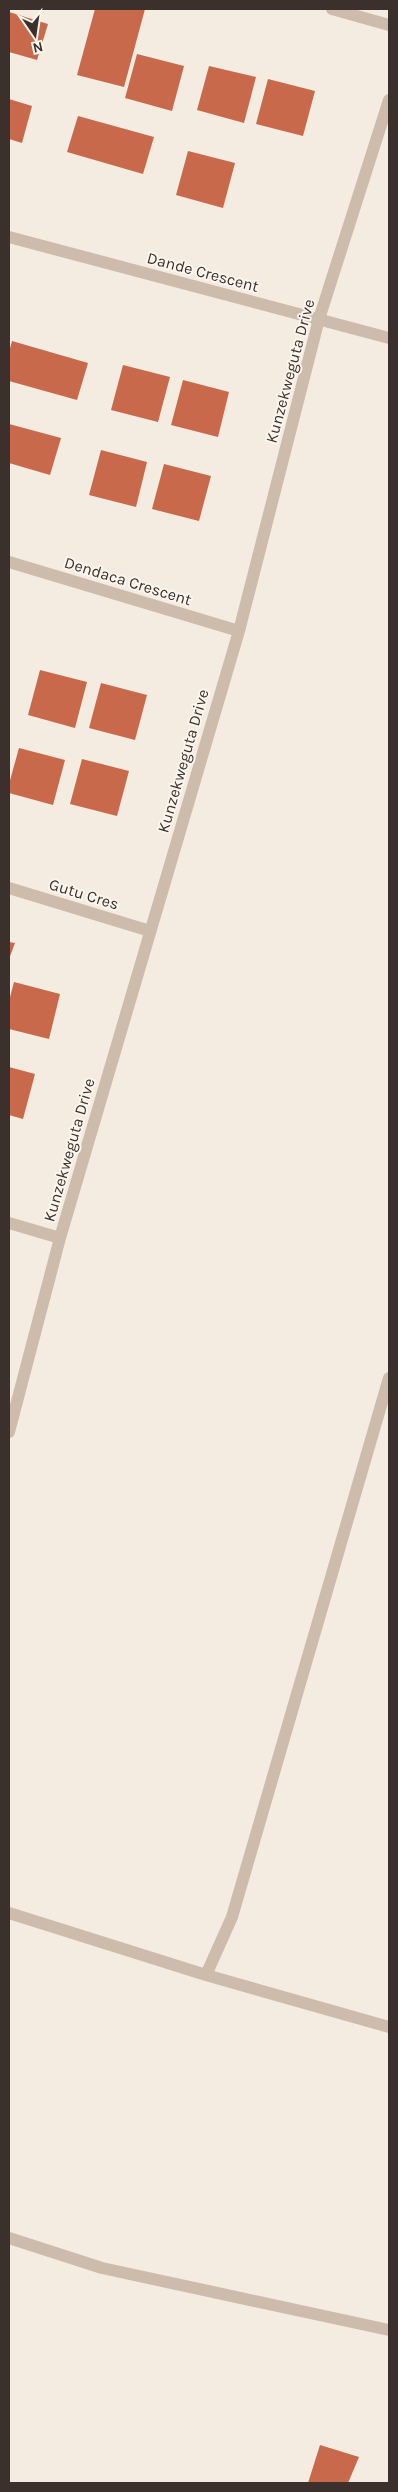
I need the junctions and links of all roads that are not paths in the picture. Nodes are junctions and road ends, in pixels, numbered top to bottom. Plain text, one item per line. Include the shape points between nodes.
1 (332, 9) edge
2 (389, 25) edge
3 (389, 100) edge
4 (9, 237) edge
5 (319, 319) junction
6 (389, 338) edge
7 (9, 562) edge
8 (239, 631) junction
9 (9, 888) edge
10 (150, 931) junction
11 (9, 1223) edge
12 (60, 1238) junction
13 (389, 1378) edge
14 (9, 1432) edge
15 (9, 1913) edge
16 (206, 1974) junction
17 (389, 2027) edge
18 (9, 2238) edge
19 (389, 2330) edge

1 - 2 street
3 - 5 street, Kunzekweguta Drive
4 - 5 street, Dande Crescent
5 - 6 street, Dande Crescent
5 - 8 street, Kunzekweguta Drive
7 - 8 street, Dendaca Crescent
8 - 10 street, Kunzekweguta Drive
9 - 10 street, Gutu Cres
10 - 12 street, Kunzekweguta Drive
11 - 12 street
12 - 14 street, Kunzekweguta Drive
13 - 16 street via 232,1917
15 - 16 street
16 - 17 street
18 - 19 street via 102,2268

